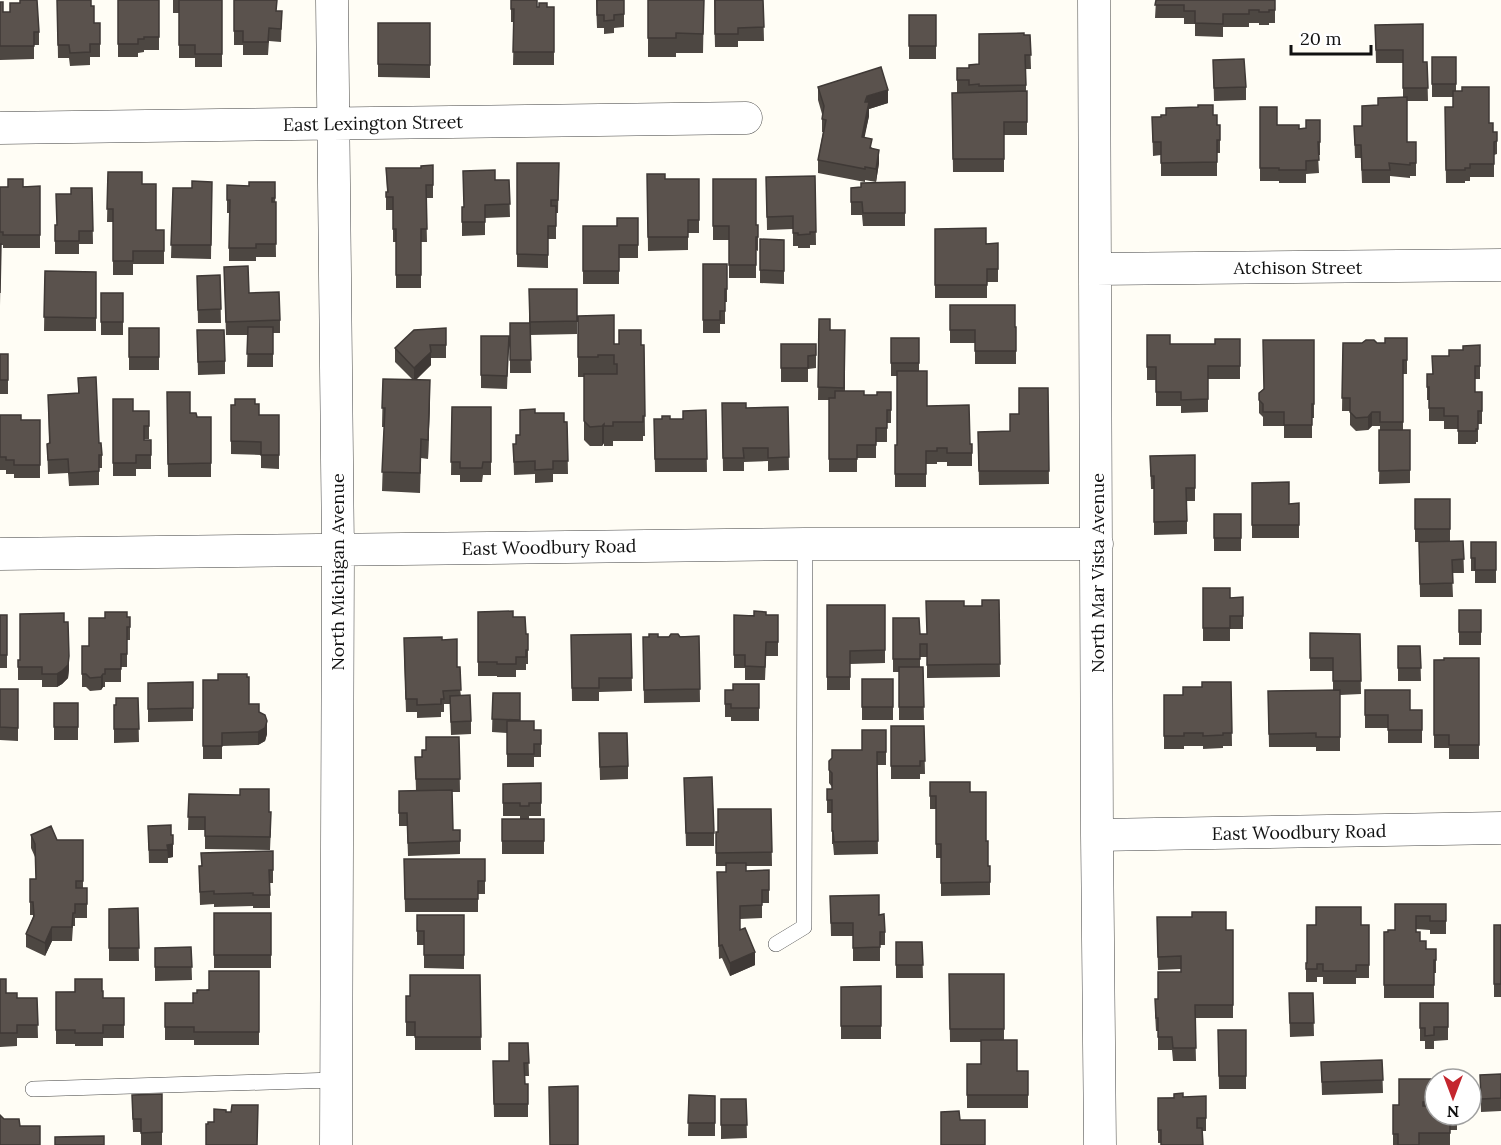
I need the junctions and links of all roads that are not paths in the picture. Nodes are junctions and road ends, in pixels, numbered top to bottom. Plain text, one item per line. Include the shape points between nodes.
1 (332, 0) edge
2 (1094, 0) edge
3 (746, 118) dead end
4 (332, 124) junction
5 (0, 128) edge
6 (1501, 265) edge
7 (1095, 269) junction
8 (805, 544) junction
9 (1097, 544) junction
10 (338, 550) junction
11 (0, 554) edge
12 (1501, 828) edge
13 (1097, 835) junction
14 (776, 944) dead end
15 (336, 1080) junction
16 (33, 1089) dead end
17 (336, 1145) edge
18 (1100, 1145) edge

1 - 4 street, North Michigan Avenue
2 - 7 street, North Mar Vista Avenue
3 - 4 street, East Lexington Street
4 - 5 street, East Lexington Street
4 - 10 street, North Michigan Avenue
6 - 7 street, Atchison Street
7 - 9 street, North Mar Vista Avenue
8 - 9 street, East Woodbury Road
8 - 10 street, East Woodbury Road
8 - 14 lane via 804,927
9 - 13 street, North Mar Vista Avenue
10 - 11 street, East Woodbury Road
10 - 15 street, North Michigan Avenue
12 - 13 street, East Woodbury Road
13 - 18 street, North Mar Vista Avenue
15 - 16 lane
15 - 17 street, North Michigan Avenue

